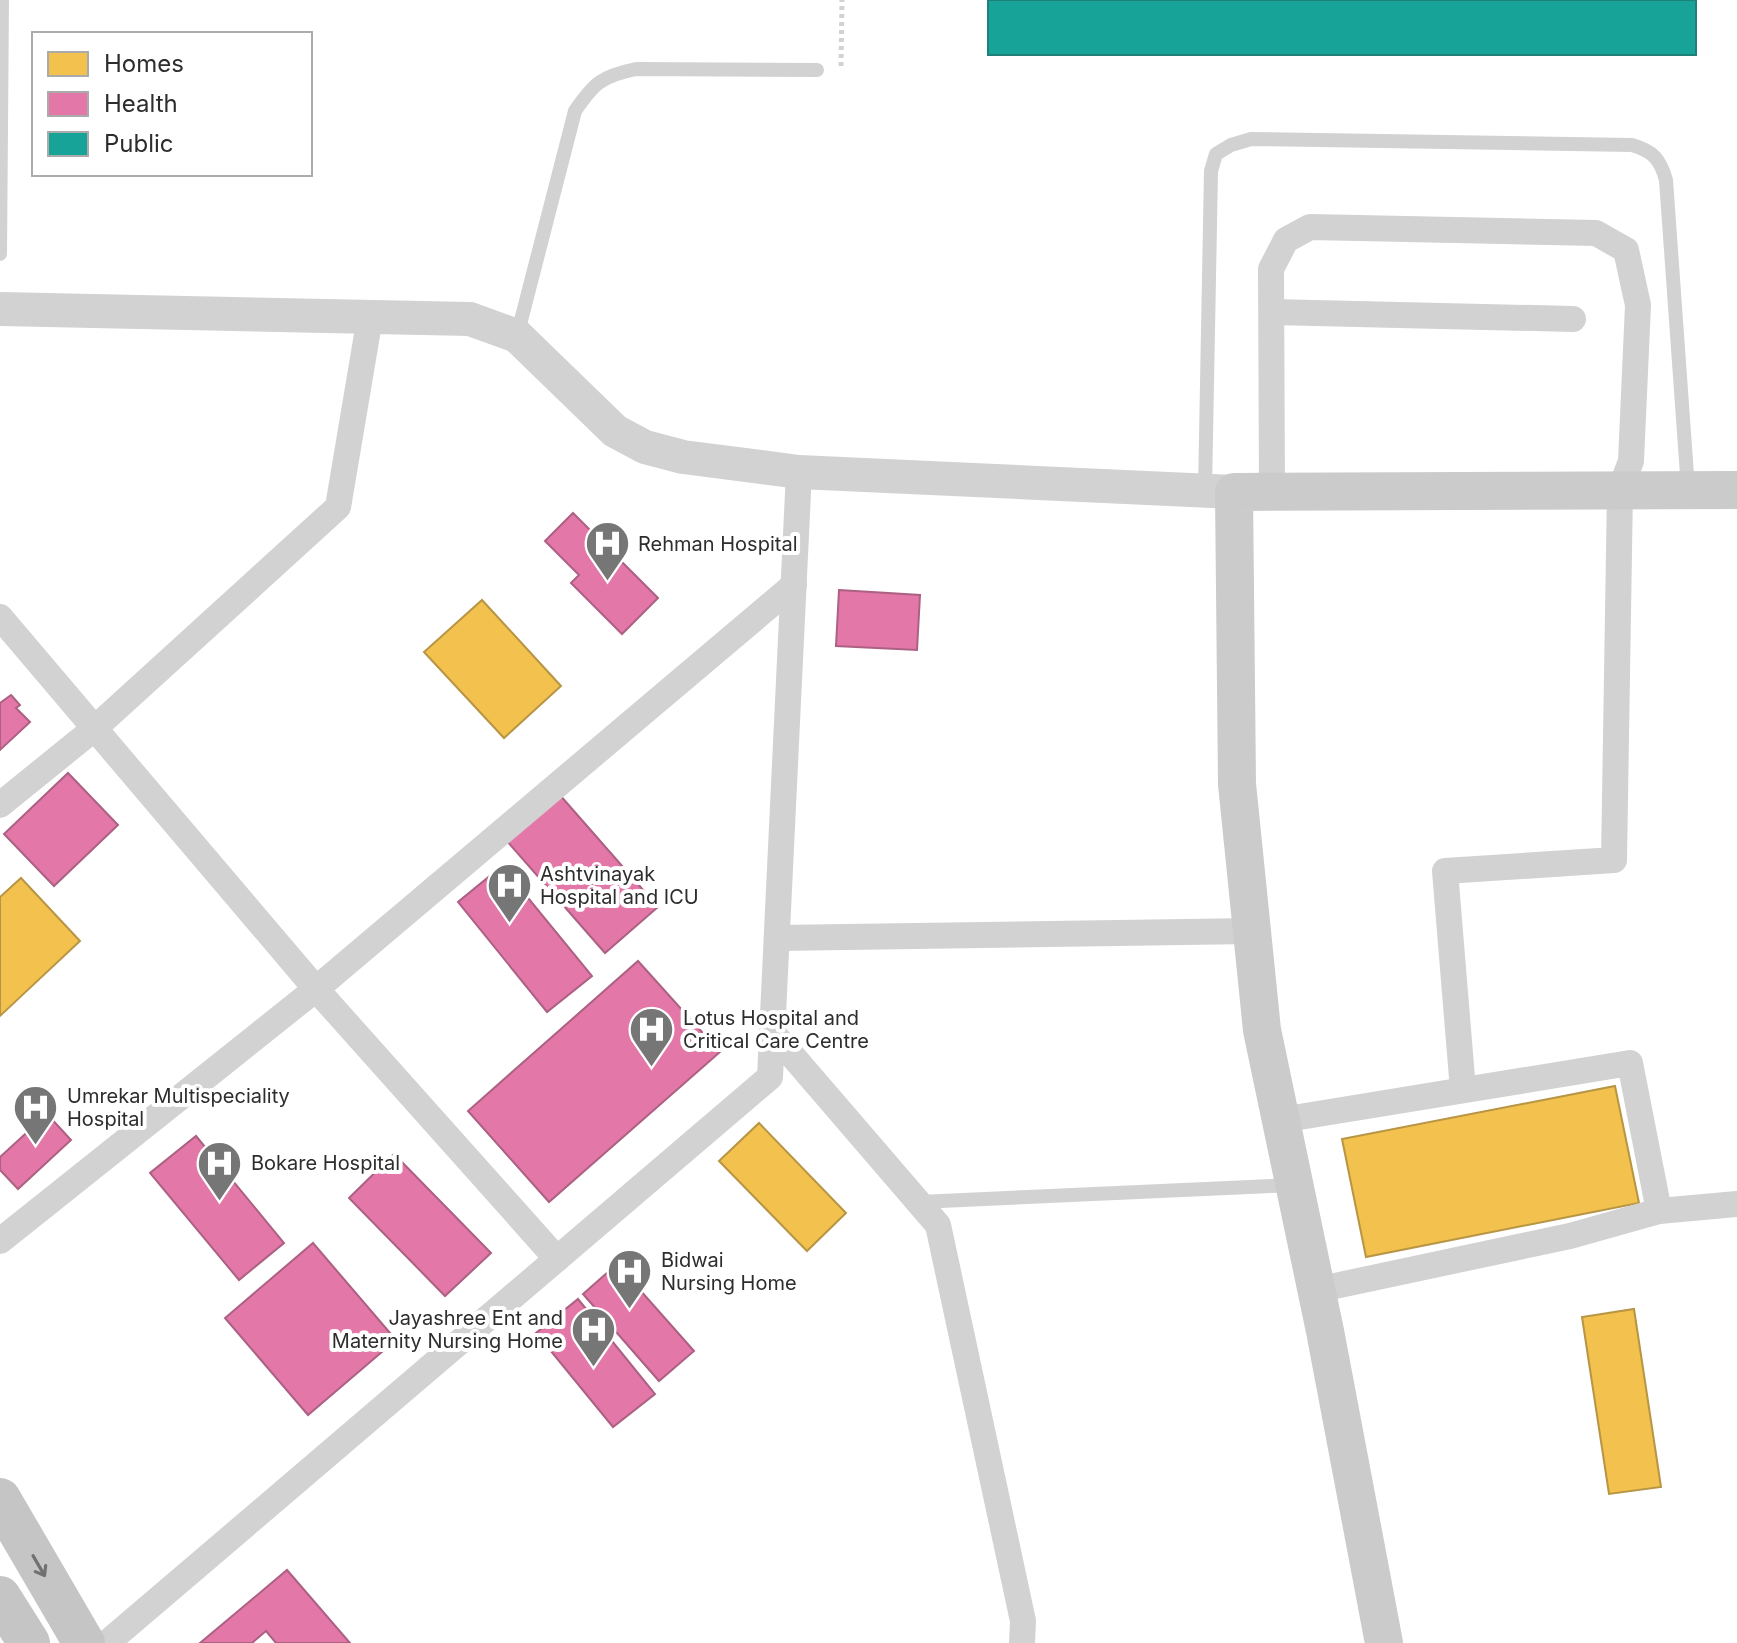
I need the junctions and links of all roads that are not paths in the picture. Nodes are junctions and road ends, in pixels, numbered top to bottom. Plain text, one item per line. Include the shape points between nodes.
1 (2, 0) edge
2 (817, 70) dead end
3 (0, 254) edge
4 (0, 309) edge
5 (1272, 312) junction
6 (370, 317) junction
7 (1573, 319) dead end
8 (517, 336) junction
9 (799, 472) junction
10 (1620, 490) junction
11 (1688, 490) junction
12 (1737, 490) edge
13 (1219, 491) junction
14 (1272, 492) junction
15 (794, 585) junction
16 (0, 617) edge
17 (95, 728) junction
18 (0, 805) edge
19 (1252, 931) junction
20 (777, 938) junction
21 (316, 989) junction
22 (772, 1032) junction
23 (1463, 1090) junction
24 (1281, 1120) junction
25 (1294, 1185) junction
26 (918, 1202) junction
27 (1737, 1204) edge
28 (1659, 1211) junction
29 (0, 1241) edge
30 (557, 1259) junction
31 (1316, 1290) junction
32 (0, 1499) edge
33 (0, 1597) edge
34 (29, 1643) edge
35 (84, 1643) edge
36 (107, 1643) edge
37 (1022, 1643) edge
38 (1384, 1643) edge

1 - 3 lane
2 - 8 lane via 636,69 592,87 575,111
4 - 6 street
5 - 7 street
5 - 10 street via 1271,269 1286,240 1310,227 1596,233 1626,250 1638,305 1631,461
5 - 14 street
6 - 8 street via 470,319
6 - 17 street via 338,507
8 - 9 street via 615,431 645,447
9 - 13 street
9 - 15 street
10 - 11 main road
10 - 14 main road
10 - 23 street via 1614,860 1445,871
11 - 12 main road
11 - 13 lane via 1666,180 1651,151 1632,145 1251,139 1216,154 1211,171
13 - 14 main road
13 - 19 main road
15 - 20 street
15 - 21 street
16 - 17 street
17 - 18 street
17 - 21 street
19 - 20 street
19 - 24 main road via 1262,1030
20 - 22 street
21 - 29 street
21 - 30 street
22 - 26 street
22 - 30 street via 770,1077
23 - 24 street
23 - 28 street via 1630,1063
24 - 25 main road
25 - 26 lane
25 - 31 main road
26 - 37 street via 938,1225 1023,1621
27 - 28 street
28 - 31 street via 1570,1236
30 - 36 street
31 - 38 main road
32 -> 35 main road
33 - 34 main road

